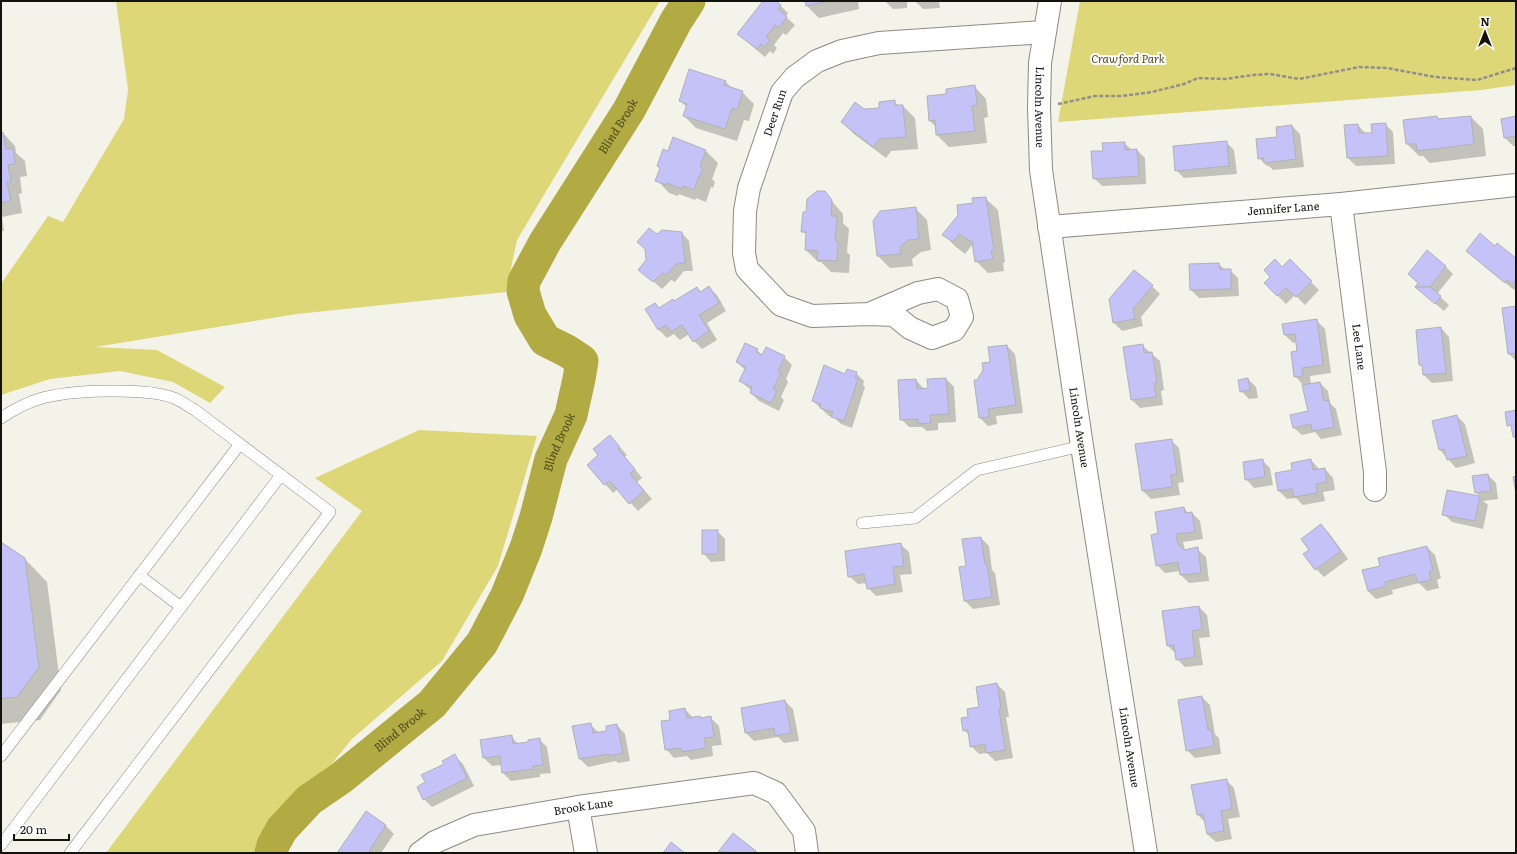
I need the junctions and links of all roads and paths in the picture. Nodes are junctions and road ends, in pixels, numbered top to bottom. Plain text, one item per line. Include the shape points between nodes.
1 (1050, 1) edge
2 (1044, 32) junction
3 (1516, 68) edge
4 (1054, 105) dead end
5 (1516, 185) edge
6 (1342, 204) junction
7 (1049, 227) junction
8 (868, 314) dead end
9 (1, 418) edge
10 (240, 444) junction
11 (1082, 446) junction
12 (282, 475) junction
13 (1375, 490) dead end
14 (862, 523) dead end
15 (139, 575) junction
16 (181, 606) junction
17 (1, 756) edge
18 (578, 808) junction
19 (1, 845) edge
20 (70, 853) edge
21 (420, 853) edge
22 (586, 853) edge
23 (807, 853) edge
24 (1146, 853) edge

1 - 2 street, Lincoln Avenue
2 - 7 street, Lincoln Avenue via 1040,64 1039,125 1041,170
2 - 8 street, Deer Run via 879,43 842,51 817,61 795,77 782,92 749,188 745,211 744,253 747,269 781,305 812,316
3 - 4 path via 1477,80 1435,78 1387,68 1359,67 1299,79 1270,74 1225,79 1198,78 1152,92 1095,96
5 - 6 street, Jennifer Lane
6 - 7 street, Jennifer Lane
6 - 13 street, Lee Lane via 1375,472
7 - 11 street, Lincoln Avenue
9 - 10 lane via 39,399 57,395 150,392 173,398 195,410
10 - 12 lane
10 - 15 lane
11 - 14 lane via 977,470 915,518
11 - 24 street, Lincoln Avenue
12 - 16 lane
12 - 20 lane via 330,512
15 - 16 lane
15 - 17 lane
16 - 19 lane
18 - 21 street, Brook Lane via 474,825 435,842
18 - 22 street
18 - 23 street, Brook Lane via 754,783 776,792 804,831

